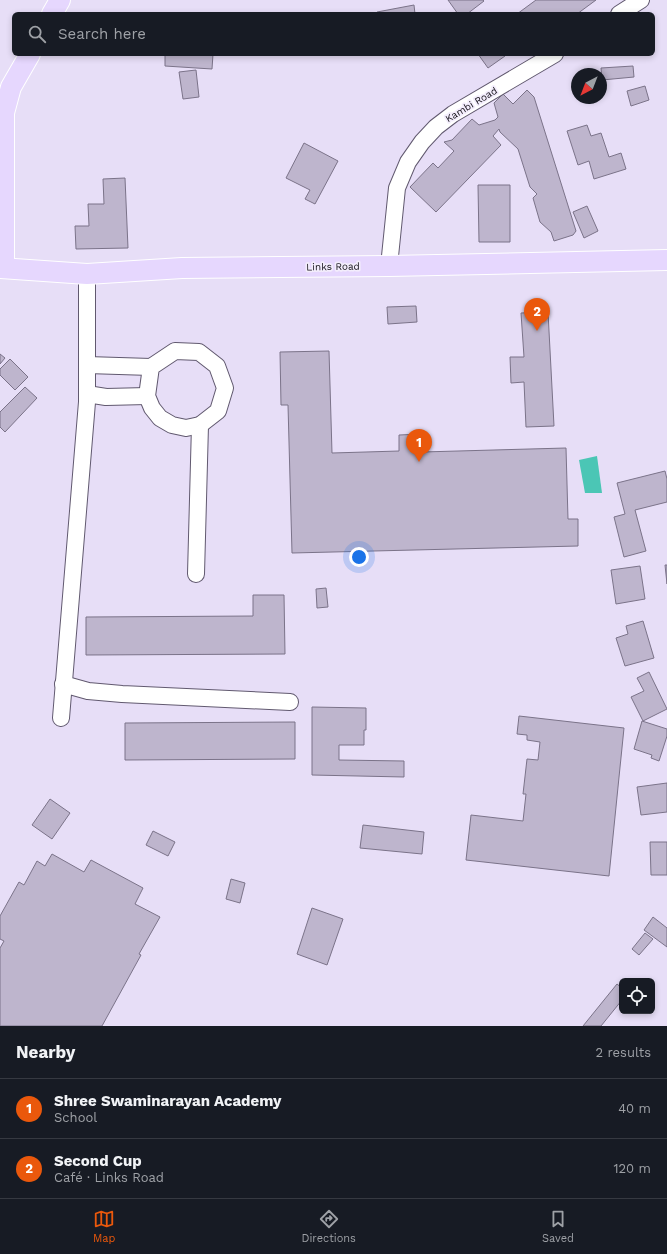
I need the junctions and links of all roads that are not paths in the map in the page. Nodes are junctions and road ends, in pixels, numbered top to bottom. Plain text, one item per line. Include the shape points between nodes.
1 (60, 0) edge
2 (642, 0) edge
3 (53, 12) edge
4 (622, 12) edge
5 (29, 56) edge
6 (552, 56) edge
7 (2, 153) edge
8 (667, 260) edge
9 (389, 266) junction
10 (2, 268) edge
11 (87, 274) junction
12 (87, 365) junction
13 (151, 367) junction
14 (87, 394) junction
15 (146, 396) junction
16 (200, 425) junction
17 (196, 574) dead end
18 (64, 684) junction
19 (290, 702) dead end
20 (61, 718) dead end

1 - 3 main road
2 - 4 street
5 - 7 main road via 11,87 4,113
6 - 9 street, Kambi Road via 452,114 422,142 408,162 397,188
7 - 10 main road
8 - 9 main road, Links Road
9 - 11 main road, Links Road via 182,268
10 - 11 main road, Links Road
11 - 12 street
12 - 13 street
12 - 14 street
13 - 15 street
13 - 16 street via 175,351 199,352 217,366 224,388 218,411
14 - 15 street via 106,397
14 - 18 street
15 - 16 street via 160,418 172,425 186,428
16 - 17 street
18 - 19 street via 88,691 122,694
18 - 20 street

